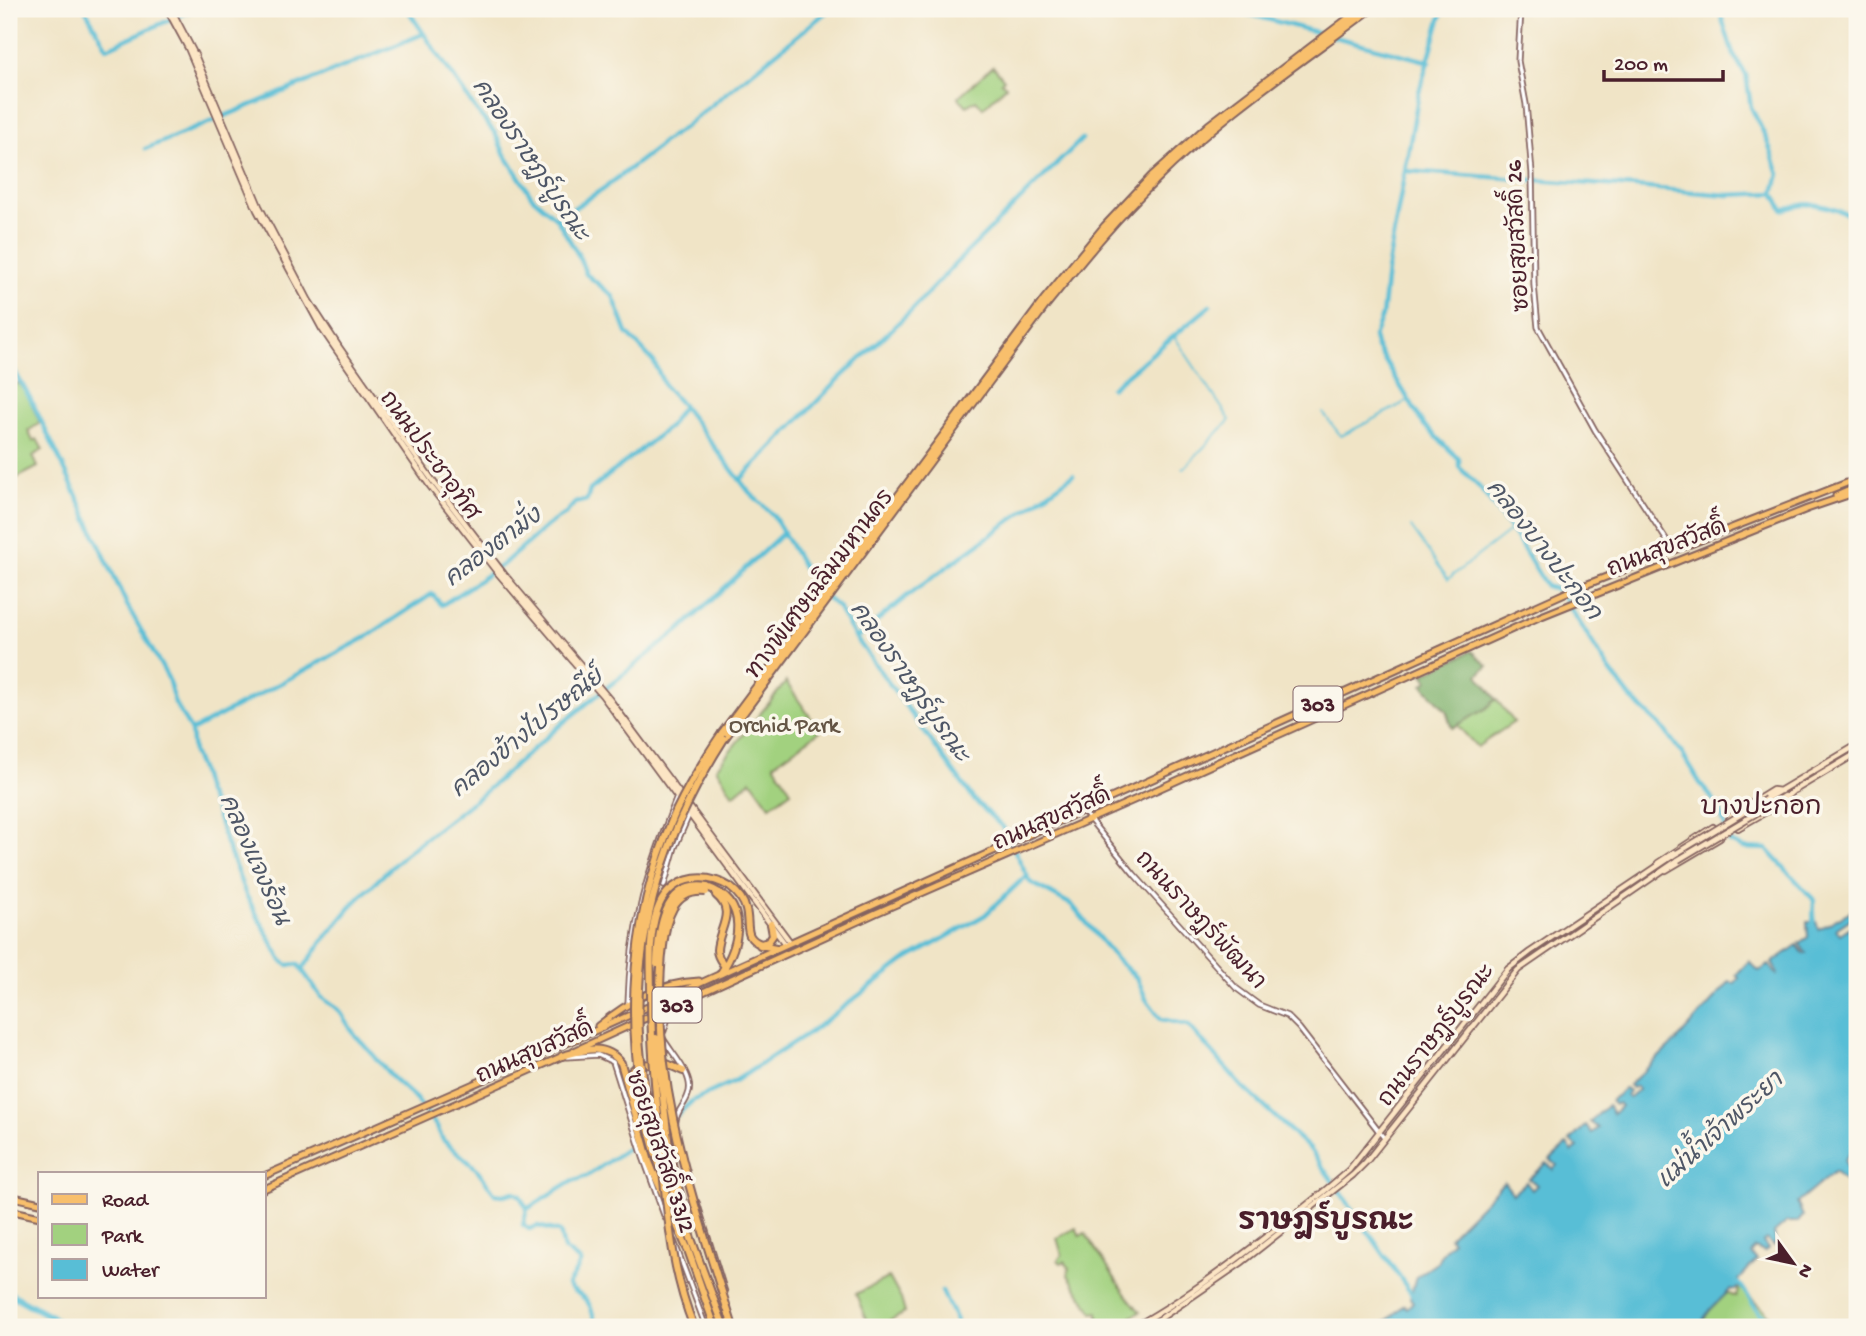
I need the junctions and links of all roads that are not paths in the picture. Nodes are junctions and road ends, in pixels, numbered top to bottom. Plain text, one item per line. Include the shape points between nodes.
1 (169, 9) edge
2 (1361, 9) edge
3 (1371, 9) edge
4 (1521, 9) edge
5 (1857, 479) edge
6 (1857, 489) edge
7 (1673, 550) junction
8 (601, 692) junction
9 (1857, 745) edge
10 (1857, 753) edge
11 (1128, 789) junction
12 (1794, 790) junction
13 (1781, 791) junction
14 (677, 797) junction
15 (1134, 800) junction
16 (1768, 802) junction
17 (1082, 810) junction
18 (689, 815) junction
19 (1089, 819) junction
20 (1660, 872) junction
21 (1644, 875) junction
22 (664, 886) dead end
23 (707, 889) junction
24 (771, 924) junction
25 (755, 943) junction
26 (788, 943) junction
27 (776, 948) junction
28 (793, 951) junction
29 (723, 970) junction
30 (704, 981) junction
31 (628, 1003) junction
32 (671, 1008) junction
33 (590, 1032) junction
34 (562, 1056) junction
35 (554, 1059) junction
36 (683, 1071) junction
37 (632, 1099) junction
38 (1379, 1133) junction
39 (1384, 1138) junction
40 (292, 1164) junction
41 (1351, 1172) junction
42 (298, 1174) junction
43 (266, 1175) edge
44 (665, 1175) junction
45 (266, 1188) edge
46 (1327, 1194) junction
47 (9, 1196) edge
48 (38, 1203) edge
49 (9, 1210) edge
50 (38, 1217) edge
51 (689, 1231) junction
52 (687, 1248) junction
53 (696, 1261) junction
54 (694, 1327) edge
55 (706, 1327) edge
56 (715, 1327) edge
57 (724, 1327) edge
58 (735, 1327) edge
59 (1134, 1327) edge
60 (1149, 1327) edge

1 - 8 main road, ถนนประชาอุทิศ via 195,55 234,156 309,301 493,563
2 - 44 highway, ทางพิเศษเฉลิมมหานคร, bridge via 1209,125 1104,226 738,711 690,783 651,881 634,979 639,1083 649,1134
3 - 44 highway, ทางพิเศษเฉลิมมหานคร, bridge via 1210,131 1155,180 1097,243 1038,316 707,766 663,862 641,964 642,1062
4 - 7 street, ซอยสุขสวัสดิ์ 26 via 1518,61 1532,173 1538,327 1595,430
5 - 7 main road, ถนนสุขสวัสดิ์ / 303
6 - 15 main road, ถนนสุขสวัสดิ์ / 303 via 1559,608
7 - 11 main road, ถนนสุขสวัสดิ์ / 303 via 1565,593
8 - 14 main road, ถนนประชาอุทิศ
8 - 26 main road, ถนนประชาอุทิศ
9 - 13 main road, ถนนราษฎร์บูรณะ
10 - 12 main road, ถนนราษฎร์บูรณะ
11 - 15 main road
11 - 17 main road, ถนนสุขสวัสดิ์ / 303
12 - 13 main road via 1738,828 1729,819 1773,790
12 - 16 main road, ถนนราษฎร์บูรณะ
13 - 16 main road, ถนนราษฎร์บูรณะ
14 - 18 main road, ถนนประชาอุทิศ
14 - 31 street via 643,889
15 - 19 main road, ถนนสุขสวัสดิ์ / 303
16 - 20 main road, ถนนราษฎร์บูรณะ, bridge
16 - 21 main road, ถนนราษฎร์บูรณะ, bridge
17 - 19 street, ถนนราษฎร์พัฒนา
17 - 26 main road, ถนนสุขสวัสดิ์ / 303
18 - 22 street
18 - 24 main road, ถนนประชาอุทิศ
19 - 28 main road, ถนนสุขสวัสดิ์ / 303
19 - 38 street, ถนนราษฎร์พัฒนา via 1236,988 1259,1005 1287,1016
20 - 21 main road via 1720,837 1710,827
20 - 39 main road, ถนนราษฎร์บูรณะ via 1518,970
21 - 38 main road, ถนนราษฎร์บูรณะ via 1508,970
23 - 29 highway via 726,910 717,951
23 - 29 highway via 725,898 737,921 737,941
23 - 51 highway, bridge via 689,888 672,900 659,937 656,1049 669,1148
23 - 58 highway, bridge via 681,897 669,915 661,961 660,1039 676,1135
24 - 25 highway via 770,940
24 - 26 main road, ถนนประชาอุทิศ
25 - 27 highway
25 - 54 highway, bridge via 748,933 744,904 730,887 704,877 678,883 660,902 652,934 651,1049 668,1222 677,1275
26 - 27 main road, ถนนสุขสวัสดิ์ / 303
26 - 28 main road
27 - 29 main road, ถนนสุขสวัสดิ์ / 303
28 - 32 main road, ถนนสุขสวัสดิ์ / 303
29 - 30 main road, ถนนสุขสวัสดิ์ / 303
30 - 31 main road via 679,983
30 - 33 main road, ถนนสุขสวัสดิ์ / 303
31 - 33 main road
32 - 34 main road, ถนนสุขสวัสดิ์ / 303
32 - 36 street via 662,1037
33 - 40 main road, ถนนสุขสวัสดิ์ / 303
34 - 35 main road, ถนนสุขสวัสดิ์ / 303
34 - 37 highway via 593,1049 610,1052 624,1068
35 - 42 main road, ถนนสุขสวัสดิ์ / 303
35 - 55 street, ซอยสุขสวัสดิ์ 33/2 via 598,1055 613,1062
36 - 37 highway via 665,1063 638,1065 632,1071
36 - 58 street, bridge via 689,1093 676,1116 679,1144
37 - 52 highway via 649,1162
38 - 39 street, ถนนราษฎร์พัฒนา
38 - 41 main road, ถนนราษฎร์บูรณะ
39 - 41 main road, ถนนราษฎร์บูรณะ
40 - 42 main road
40 - 43 main road, ถนนสุขสวัสดิ์ / 303
41 - 46 main road, ถนนราษฎร์บูรณะ
42 - 45 main road, ถนนสุขสวัสดิ์ / 303
44 - 51 highway, ทางพิเศษเฉลิมมหานคร
44 - 52 highway, ทางพิเศษเฉลิมมหานคร
46 - 59 main road, ถนนราษฎร์บูรณะ
46 - 60 main road, ถนนราษฎร์บูรณะ via 1241,1264
47 - 48 main road
49 - 50 main road
51 - 53 highway, ทางพิเศษเฉลิมมหานคร
52 - 53 highway, ทางพิเศษเฉลิมมหานคร
53 - 56 highway, ทางพิเศษเฉลิมมหานคร
53 - 57 highway, ทางพิเศษเฉลิมมหานคร

